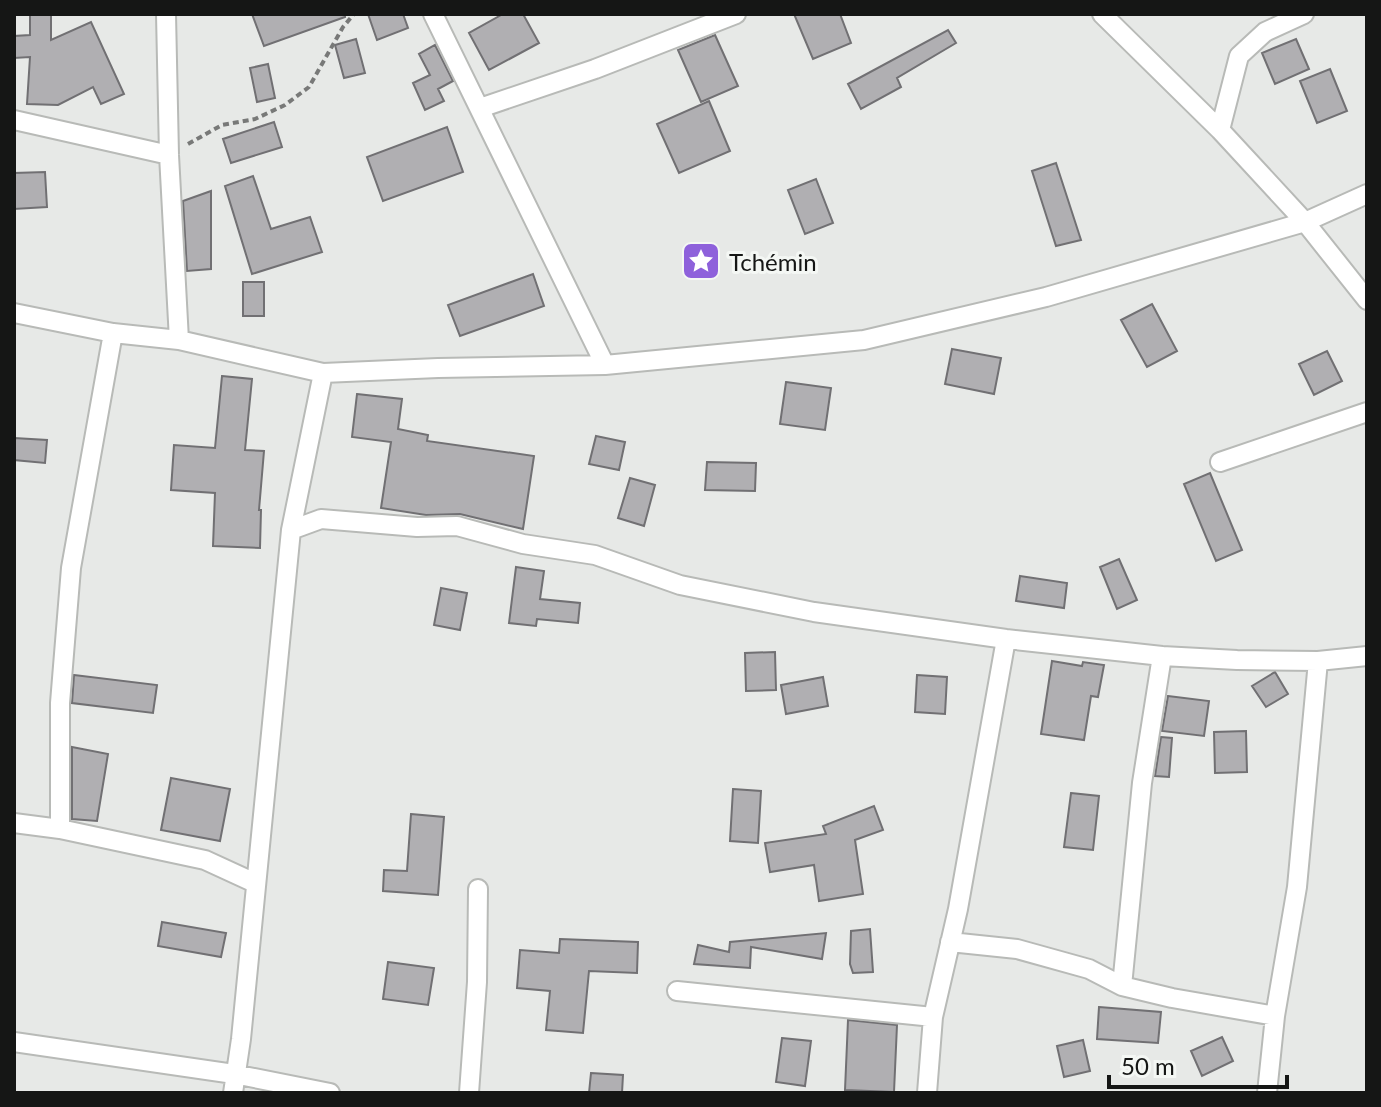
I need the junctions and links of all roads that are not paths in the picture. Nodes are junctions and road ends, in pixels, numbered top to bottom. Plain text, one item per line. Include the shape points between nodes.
1 (166, 14) edge
2 (433, 14) edge
3 (736, 14) edge
4 (1102, 14) edge
5 (1304, 14) edge
6 (480, 108) junction
7 (14, 120) edge
8 (1220, 130) junction
9 (169, 155) junction
10 (1367, 194) edge
11 (1305, 222) junction
12 (1367, 300) edge
13 (14, 313) edge
14 (113, 333) junction
15 (179, 340) junction
16 (605, 365) junction
17 (323, 373) junction
18 (1367, 412) edge
19 (1220, 462) dead end
20 (291, 530) junction
21 (1006, 639) junction
22 (1162, 656) junction
23 (1367, 656) edge
24 (1318, 661) junction
25 (14, 823) edge
26 (60, 829) junction
27 (255, 883) junction
28 (478, 889) dead end
29 (950, 942) junction
30 (1122, 986) junction
31 (677, 991) dead end
32 (1275, 1016) junction
33 (933, 1017) junction
34 (14, 1042) edge
35 (234, 1074) junction
36 (233, 1093) edge
37 (330, 1093) edge
38 (469, 1093) edge
39 (927, 1093) edge
40 (1267, 1093) edge

1 - 9 street
2 - 6 street
3 - 6 street
4 - 8 street
5 - 8 street via 1265,32 1239,56
6 - 16 street
7 - 9 street
8 - 11 street
9 - 15 street
10 - 11 street
11 - 12 street
11 - 16 street via 1046,297 864,340
13 - 14 street
14 - 15 street
14 - 26 street via 71,568 60,703
15 - 17 street
16 - 17 street
17 - 20 street
18 - 19 street
20 - 21 street via 321,519 457,526 523,544 595,555 680,585 814,612
20 - 27 street
21 - 22 street
21 - 29 street
22 - 24 street
22 - 30 street via 1142,783
23 - 24 street
24 - 32 street via 1297,887
25 - 26 street
26 - 27 street via 205,860
27 - 35 street
28 - 38 street
29 - 30 street via 1017,949 1089,969
29 - 33 street
30 - 32 street
31 - 33 street
32 - 40 street
33 - 39 street
34 - 35 street
35 - 36 street
35 - 37 street

